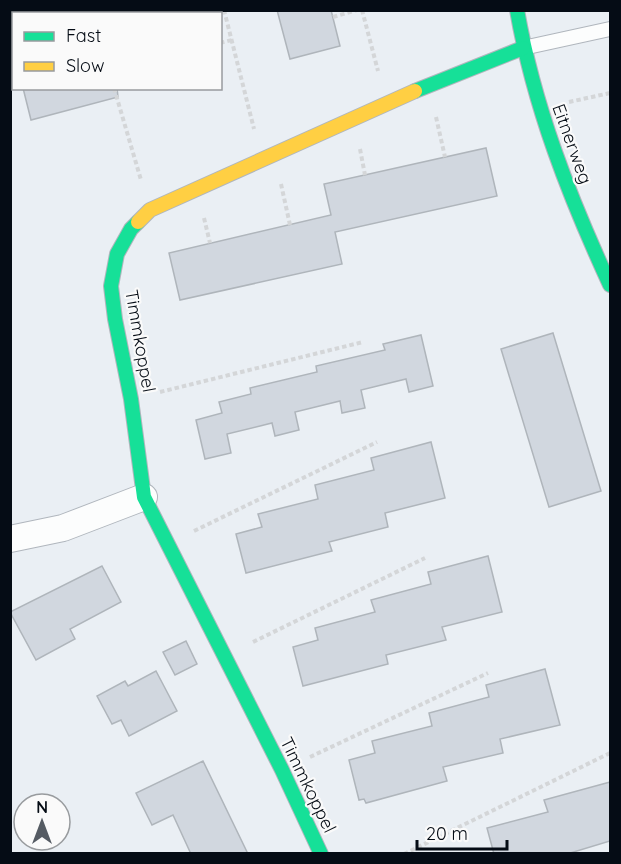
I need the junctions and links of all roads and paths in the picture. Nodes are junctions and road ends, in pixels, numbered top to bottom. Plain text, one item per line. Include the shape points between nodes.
1 (224, 10) edge
2 (360, 10) edge
3 (517, 10) edge
4 (333, 17) dead end
5 (610, 29) edge
6 (232, 40) junction
7 (222, 42) edge
8 (523, 48) junction
9 (429, 85) junction
10 (115, 90) edge
11 (610, 93) edge
12 (386, 102) junction
13 (539, 108) junction
14 (268, 155) junction
15 (445, 157) dead end
16 (150, 210) junction
17 (290, 225) dead end
18 (610, 285) edge
19 (363, 342) dead end
20 (131, 399) junction
21 (377, 442) dead end
22 (144, 497) junction
23 (10, 539) edge
24 (167, 545) junction
25 (425, 558) dead end
26 (224, 656) junction
27 (488, 673) dead end
28 (610, 753) edge
29 (282, 770) junction
30 (321, 854) edge
31 (404, 854) edge

1 - 6 path
2 - 4 path
2 - 12 path
3 - 8 street, Eitnerweg
5 - 8 lane
6 - 7 path
6 - 14 path
8 - 9 street, Timmkoppel
8 - 13 street, Eitnerweg
9 - 12 street, Timmkoppel
9 - 15 path
10 - 16 path
11 - 13 path
12 - 14 street, Timmkoppel
13 - 18 street, Eitnerweg via 585,232
14 - 16 street, Timmkoppel
14 - 17 path
16 - 20 street, Timmkoppel via 131,229 117,254 111,286
19 - 20 path
20 - 22 street, Timmkoppel
21 - 24 path
22 - 23 street via 63,528
22 - 24 street, Timmkoppel
24 - 26 street, Timmkoppel
25 - 26 path
26 - 29 street, Timmkoppel
27 - 29 path
28 - 31 path
29 - 30 street, Timmkoppel

